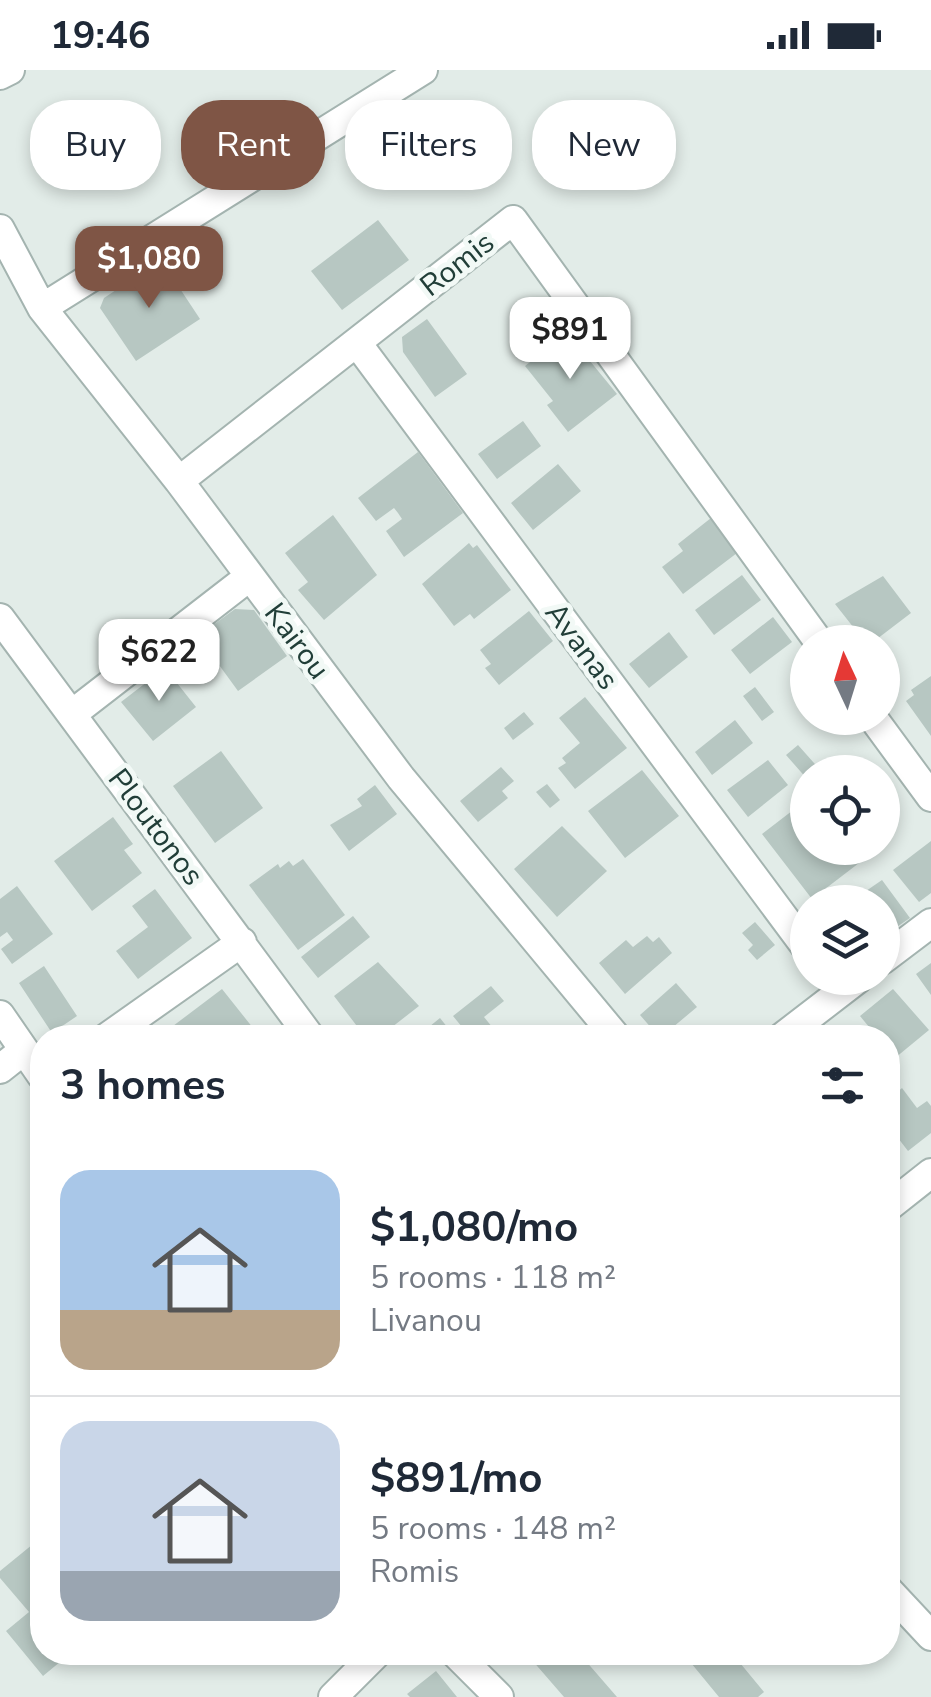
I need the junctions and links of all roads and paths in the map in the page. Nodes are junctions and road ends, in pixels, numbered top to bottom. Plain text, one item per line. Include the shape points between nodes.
1 (10, 70) edge
2 (424, 70) edge
3 (0, 75) edge
4 (0, 229) edge
5 (42, 308) junction
6 (357, 343) junction
7 (179, 481) junction
8 (249, 577) junction
9 (0, 618) edge
10 (807, 625) edge
11 (72, 714) junction
12 (885, 735) edge
13 (931, 797) edge
14 (931, 923) edge
15 (790, 926) edge
16 (242, 942) junction
17 (900, 946) edge
18 (829, 995) edge
19 (0, 1016) edge
20 (124, 1025) edge
21 (302, 1025) edge
22 (605, 1025) edge
23 (795, 1025) edge
24 (24, 1050) junction
25 (30, 1059) edge
26 (0, 1069) edge
27 (931, 1173) edge
28 (900, 1198) edge
29 (900, 1603) edge
30 (931, 1636) edge
31 (365, 1665) edge
32 (467, 1665) edge
33 (332, 1697) edge
34 (499, 1697) edge

1 - 3 street
2 - 5 street
4 - 5 street, Kairou
5 - 7 street, Kairou
6 - 7 street, Romis
6 - 10 street, Romis via 513,220
6 - 15 street, Avanas
7 - 8 street, Kairou
8 - 11 street
8 - 22 street, Kairou via 401,778
9 - 11 street, Ploutonos
11 - 16 street, Ploutonos
12 - 13 street
14 - 17 street
16 - 20 street
16 - 21 street, Ploutonos
18 - 23 street
19 - 24 street
24 - 25 street
24 - 26 street
27 - 28 street
29 - 30 street
31 - 33 street
32 - 34 street

